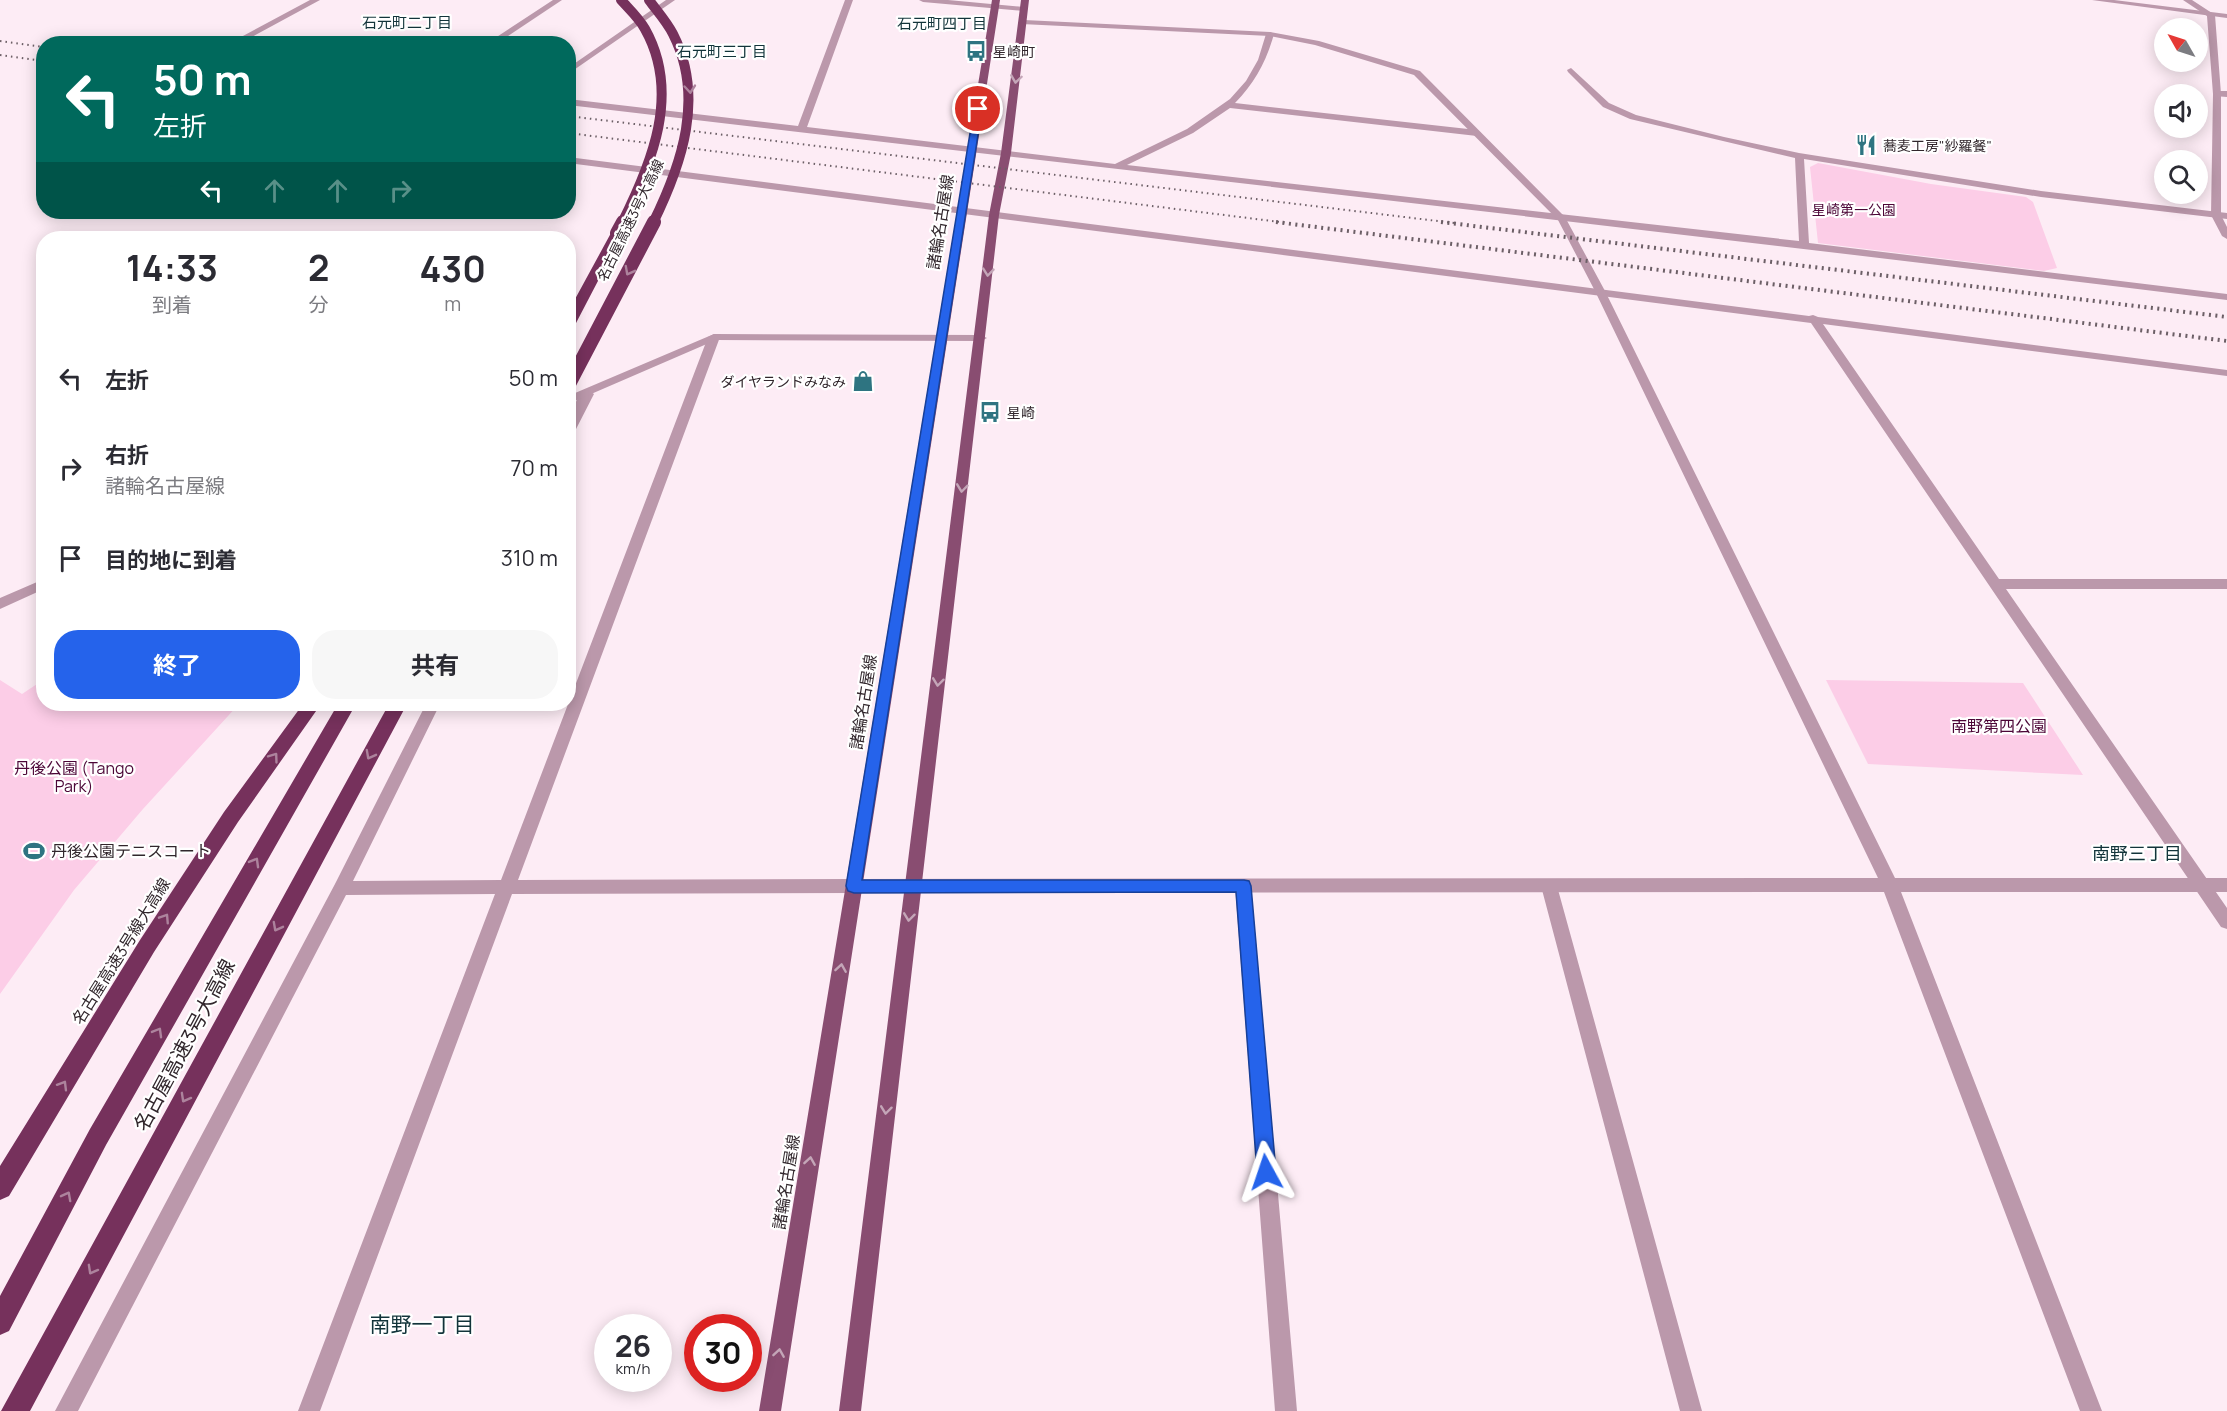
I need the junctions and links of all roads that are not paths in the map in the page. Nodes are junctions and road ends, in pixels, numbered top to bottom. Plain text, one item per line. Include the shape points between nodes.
1 (316, 0) edge
2 (558, 0) edge
3 (621, 0) edge
4 (649, 0) edge
5 (671, 0) edge
6 (849, 0) edge
7 (923, 0) edge
8 (2096, 0) edge
9 (2187, 0) edge
10 (995, 3) edge
11 (1025, 4) edge
12 (2211, 15) junction
13 (2227, 16) edge
14 (1024, 22) junction
15 (1270, 34) junction
16 (247, 36) edge
17 (502, 36) edge
18 (576, 66) edge
19 (1571, 70) dead end
20 (2217, 94) junction
21 (2227, 94) edge
22 (576, 103) edge
23 (1229, 105) junction
24 (801, 131) junction
25 (1477, 133) junction
26 (972, 150) junction
27 (1006, 153) junction
28 (1799, 156) junction
29 (576, 161) edge
30 (1118, 166) junction
31 (962, 211) junction
32 (994, 215) junction
33 (2222, 215) edge
34 (1562, 219) junction
35 (2227, 236) edge
36 (1804, 244) junction
37 (1600, 291) junction
38 (2227, 297) edge
39 (576, 310) edge
40 (1813, 318) junction
41 (714, 337) junction
42 (941, 338) junction
43 (981, 338) junction
44 (576, 371) edge
45 (2227, 373) edge
46 (588, 394) junction
47 (576, 398) edge
48 (576, 417) edge
49 (1995, 584) junction
50 (2227, 584) edge
51 (36, 587) edge
52 (0, 604) edge
53 (576, 704) edge
54 (307, 711) edge
55 (343, 711) edge
56 (394, 711) edge
57 (430, 711) edge
58 (573, 711) edge
59 (1890, 885) junction
60 (2202, 885) junction
61 (2227, 885) edge
62 (854, 886) junction
63 (912, 886) junction
64 (1244, 886) junction
65 (1549, 886) junction
66 (507, 887) junction
67 (341, 888) junction
68 (2227, 922) edge
69 (0, 1188) edge
70 (0, 1322) edge
71 (15, 1411) edge
72 (66, 1411) edge
73 (309, 1411) edge
74 (770, 1411) edge
75 (850, 1411) edge
76 (1286, 1411) edge
77 (1691, 1411) edge
78 (2091, 1411) edge

1 - 16 street
2 - 17 street
3 - 39 highway, bridge via 649,34 658,54 663,117 639,191
4 -> 44 highway, 名古屋高速3号大高線, bridge via 675,35 689,77 690,121 683,156 648,236
5 - 18 street
6 - 24 street
7 - 10 street
8 - 12 street
9 - 12 street
10 - 11 street
10 - 26 main road, 諸輪名古屋線
11 - 14 main road
12 - 13 street
12 - 20 street
14 - 15 street
14 -> 27 main road
15 - 23 street via 1267,53 1252,80
15 - 25 street via 1316,43 1417,73
19 - 28 street via 1606,105 1633,117
20 - 21 street
20 - 33 street
22 - 24 street
23 - 25 street
23 - 30 street via 1189,135
24 - 26 street
25 - 34 street
26 - 27 street
26 - 31 main road, 諸輪名古屋線
27 - 30 street
27 - 32 main road
28 - 33 street via 2041,194
28 - 36 street
29 - 31 street
30 - 34 street
31 - 32 street
31 - 42 main road, 諸輪名古屋線
32 - 37 street
32 -> 43 main road
33 - 35 street
34 - 36 street
34 - 37 street
36 - 38 street
37 - 40 street
37 - 59 street
40 - 45 street
40 - 49 street
41 - 42 street
41 - 46 street
41 - 53 street
42 - 43 street
42 - 62 main road, 諸輪名古屋線
43 -> 63 main road
46 - 47 street
46 - 48 street
49 - 50 street
49 - 60 street
51 - 52 street
69 -> 54 highway, 名古屋高速3号線大高線 via 147,946 231,817
70 -> 55 highway via 98,1137
56 -> 71 highway, 名古屋高速3号大高線
57 - 67 street
58 - 66 street
59 - 60 street
59 - 65 street
59 - 78 street
60 - 61 street
60 - 68 street
62 - 63 street
62 - 66 street
74 -> 62 main road, 諸輪名古屋線
63 - 64 street
63 -> 75 main road
64 - 65 street
64 - 76 street
65 - 77 street
66 - 67 street
66 - 73 street
67 - 72 street

